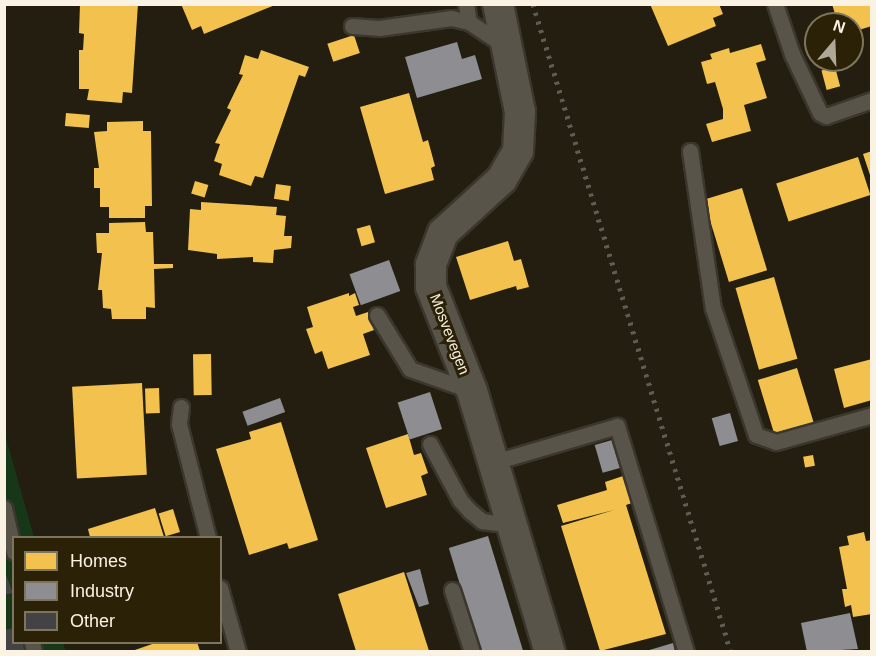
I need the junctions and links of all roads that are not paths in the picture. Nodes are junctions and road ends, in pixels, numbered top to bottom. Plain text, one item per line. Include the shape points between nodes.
1 (466, 4) edge
2 (498, 4) edge
3 (775, 4) edge
4 (469, 22) junction
5 (352, 26) dead end
6 (507, 48) junction
7 (872, 100) edge
8 (690, 151) dead end
9 (377, 315) dead end
10 (472, 392) junction
11 (181, 407) dead end
12 (872, 416) edge
13 (430, 444) dead end
14 (494, 462) junction
15 (4, 508) edge
16 (512, 525) junction
17 (208, 536) edge
18 (12, 543) edge
19 (452, 590) dead end
20 (222, 595) edge
21 (238, 651) edge
22 (472, 651) edge
23 (550, 651) edge
24 (686, 651) edge

1 - 4 lane
2 - 6 street, Mosvevegen
3 - 7 lane via 792,54 820,113 826,116
4 - 5 lane via 428,18 379,28
4 - 6 lane
6 - 10 street, Mosvevegen via 520,112 516,157 475,207 443,232 431,265 431,287 438,310
8 - 12 lane via 713,308 756,435 776,442
9 - 10 lane via 410,369
10 - 14 street, Mosvevegen
11 - 17 lane via 179,424
13 - 16 lane via 470,511 482,521
14 - 16 street, Mosvevegen
14 - 24 lane via 617,426
15 - 18 lane
16 - 23 street, Mosvevegen
19 - 22 lane
20 - 21 lane

